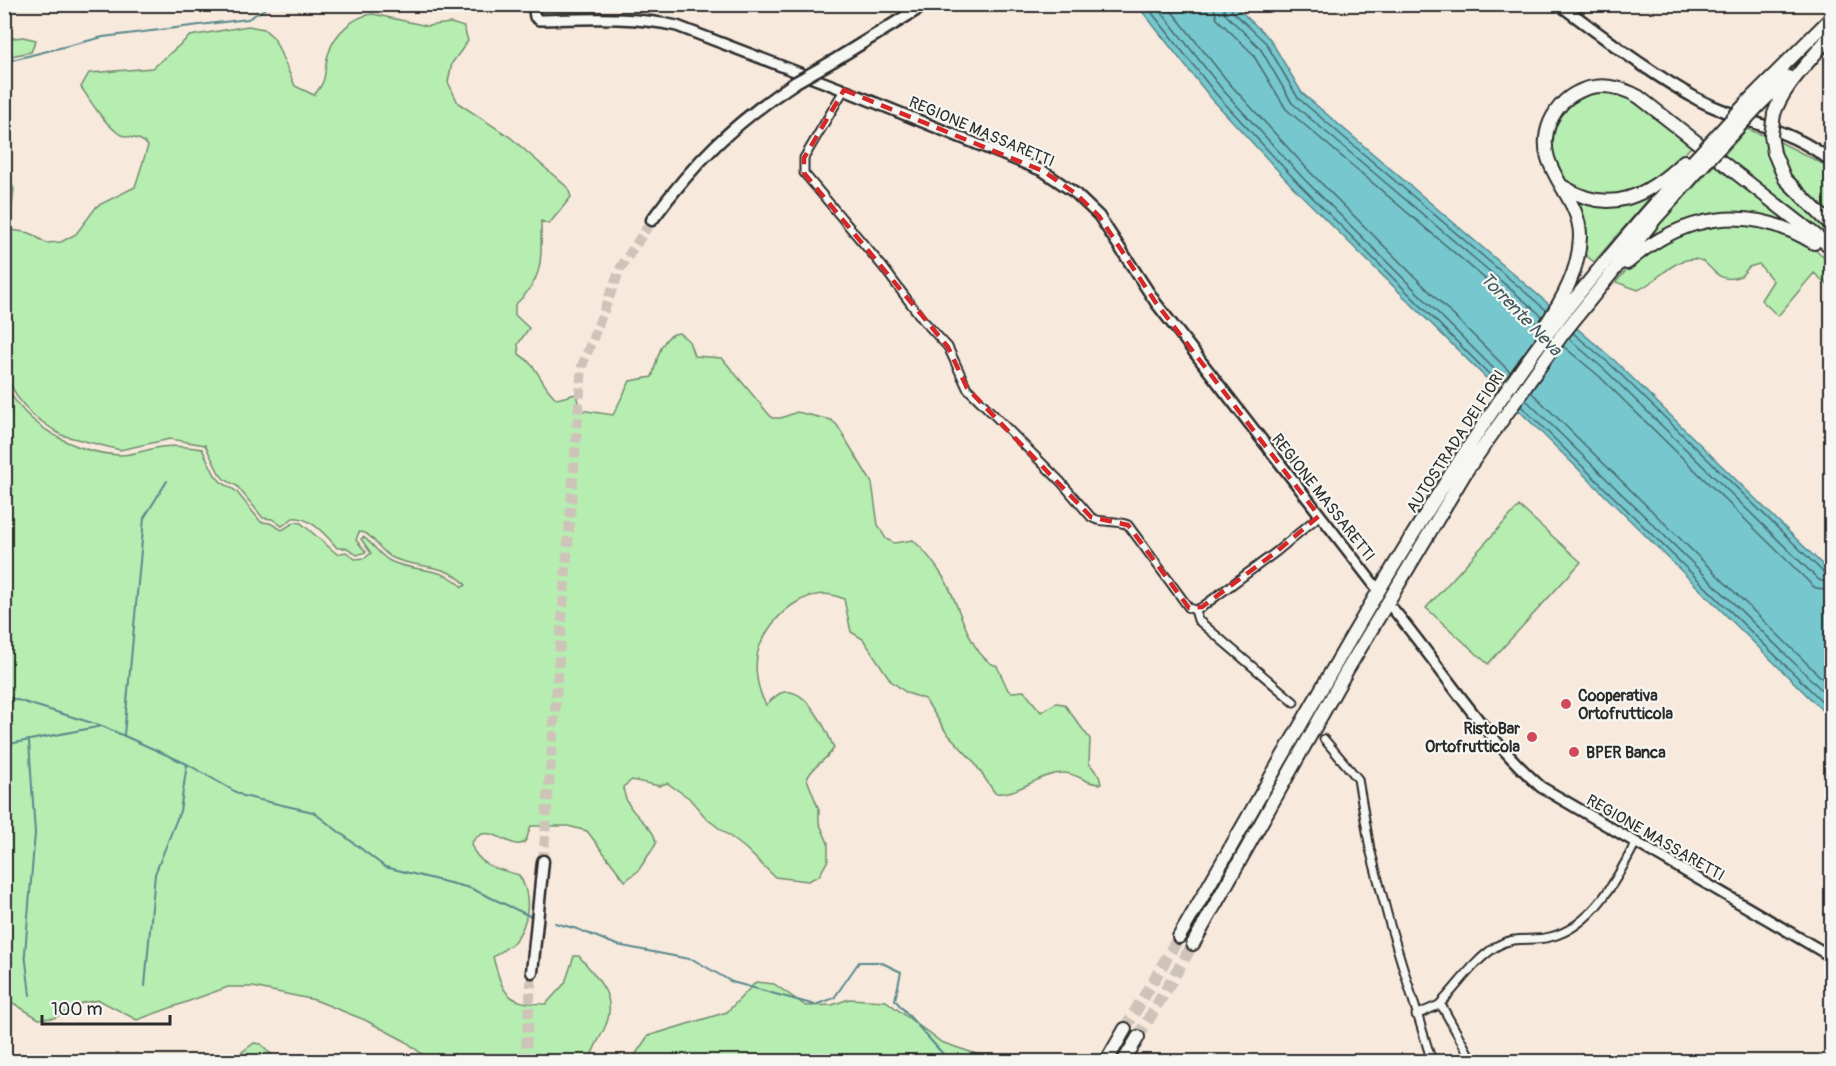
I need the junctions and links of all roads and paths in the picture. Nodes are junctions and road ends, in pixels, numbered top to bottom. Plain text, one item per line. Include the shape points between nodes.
1 (926, 4) edge
2 (1559, 4) edge
3 (534, 7) edge
4 (1832, 17) edge
5 (1832, 32) edge
6 (844, 90) junction
7 (1757, 100) junction
8 (1698, 158) junction
9 (1832, 162) edge
10 (1558, 183) junction
11 (652, 220) tunnel mouth
12 (1832, 226) edge
13 (1832, 250) edge
14 (1597, 282) junction
15 (1526, 363) junction
16 (1319, 516) junction
17 (1427, 523) junction
18 (1375, 586) dead end
19 (1393, 609) dead end
20 (1195, 610) junction
21 (1294, 702) dead end
22 (1324, 739) dead end
23 (1635, 844) junction
24 (543, 861) tunnel mouth
25 (1179, 937) tunnel mouth
26 (1193, 944) tunnel mouth
27 (1832, 957) edge
28 (532, 972) tunnel mouth
29 (1438, 1005) junction
30 (1416, 1015) junction
31 (1125, 1029) tunnel mouth
32 (1138, 1037) tunnel mouth
33 (1106, 1062) edge
34 (1123, 1062) edge
35 (1432, 1062) edge
36 (1473, 1062) edge

1 - 11 main road, bridge via 749,114 692,170
2 - 9 main road via 1701,101 1811,147
3 - 6 street, REGIONE MASSARETTI via 539,20 622,19 676,26
4 - 7 highway, AUTOSTRADA DEI FIORI
5 - 7 highway, AUTOSTRADA DEI FIORI
5 - 12 highway, bridge via 1786,88 1774,114 1771,135 1773,153 1785,179
6 - 16 street, REGIONE MASSARETTI via 1043,171 1075,193 1099,216 1156,303
6 - 20 street via 804,158 804,173 948,347 967,388 1061,482 1090,517 1128,525 1181,599
7 - 8 highway, AUTOSTRADA DEI FIORI, bridge
7 - 8 highway, AUTOSTRADA DEI FIORI, bridge via 1726,124
8 - 10 highway via 1652,187 1625,198 1591,201
8 - 14 highway, AUTOSTRADA DEI FIORI
10 - 13 highway via 1545,153 1546,134 1553,116 1580,91 1614,87 1639,97
10 - 15 highway via 1574,208 1580,236 1576,262 1566,292
13 - 14 highway via 1771,223 1742,218 1717,220 1692,225 1652,243
14 - 15 highway, AUTOSTRADA DEI FIORI
14 - 17 highway, AUTOSTRADA DEI FIORI
15 - 17 highway, AUTOSTRADA DEI FIORI
16 - 18 street, REGIONE MASSARETTI
16 - 20 street
17 - 25 highway, AUTOSTRADA DEI FIORI
17 - 26 highway, AUTOSTRADA DEI FIORI
19 - 23 street, REGIONE MASSARETTI via 1519,767 1541,787
20 - 21 street via 1198,620
22 - 30 street via 1359,779 1370,849
23 - 27 street, REGIONE MASSARETTI
23 - 29 street via 1595,908 1578,923 1552,937 1518,938 1496,946
24 - 28 main road
29 - 30 street
29 - 36 street
30 - 35 street
31 - 33 highway
32 - 34 highway

